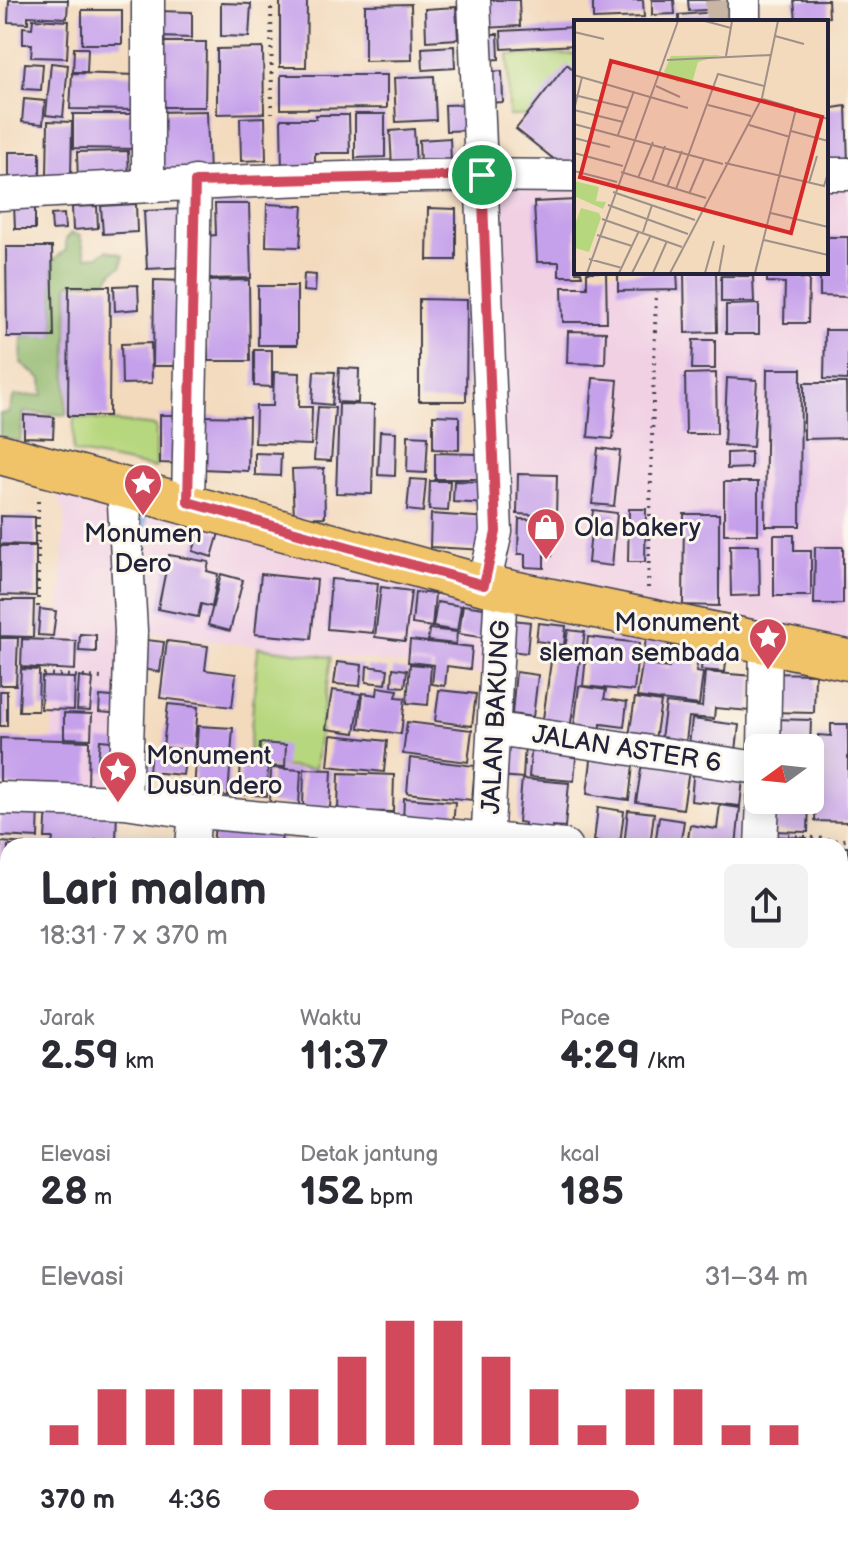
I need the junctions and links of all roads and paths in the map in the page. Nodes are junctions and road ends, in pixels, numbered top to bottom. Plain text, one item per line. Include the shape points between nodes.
1 (148, 0) edge
2 (271, 0) edge
3 (474, 0) edge
4 (272, 113) dead end
5 (482, 175) junction
6 (574, 176) edge
7 (195, 182) junction
8 (148, 186) junction
9 (0, 194) edge
10 (656, 292) dead end
11 (0, 454) edge
12 (38, 464) junction
13 (123, 486) junction
14 (188, 502) junction
15 (493, 587) junction
16 (38, 607) dead end
17 (648, 619) junction
18 (766, 643) junction
19 (848, 660) edge
20 (43, 674) dead end
21 (127, 680) junction
22 (497, 729) junction
23 (764, 734) edge
24 (744, 766) edge
25 (0, 798) edge
26 (125, 802) junction
27 (195, 812) junction
28 (762, 814) edge
29 (193, 838) edge
30 (458, 838) edge
31 (488, 838) edge
32 (761, 838) edge

1 - 8 street
2 - 4 path
3 - 5 street, JALAN BAKUNG
5 - 6 street
5 - 7 street
5 - 15 street, JALAN BAKUNG via 496,532
7 - 8 street
7 - 14 street
8 - 9 street
10 - 17 path
11 - 12 main road
12 - 13 main road
12 - 16 path
13 - 14 main road
13 - 21 street via 131,631
14 - 15 main road
15 - 17 main road
15 - 22 street, JALAN BAKUNG
17 - 18 main road
18 - 19 main road
18 - 23 street
20 - 21 path
21 - 26 street
22 - 24 street, JALAN ASTER 6
22 - 31 street, JALAN BAKUNG
25 - 26 street
26 - 27 street
27 - 29 street
27 - 30 street
28 - 32 street

